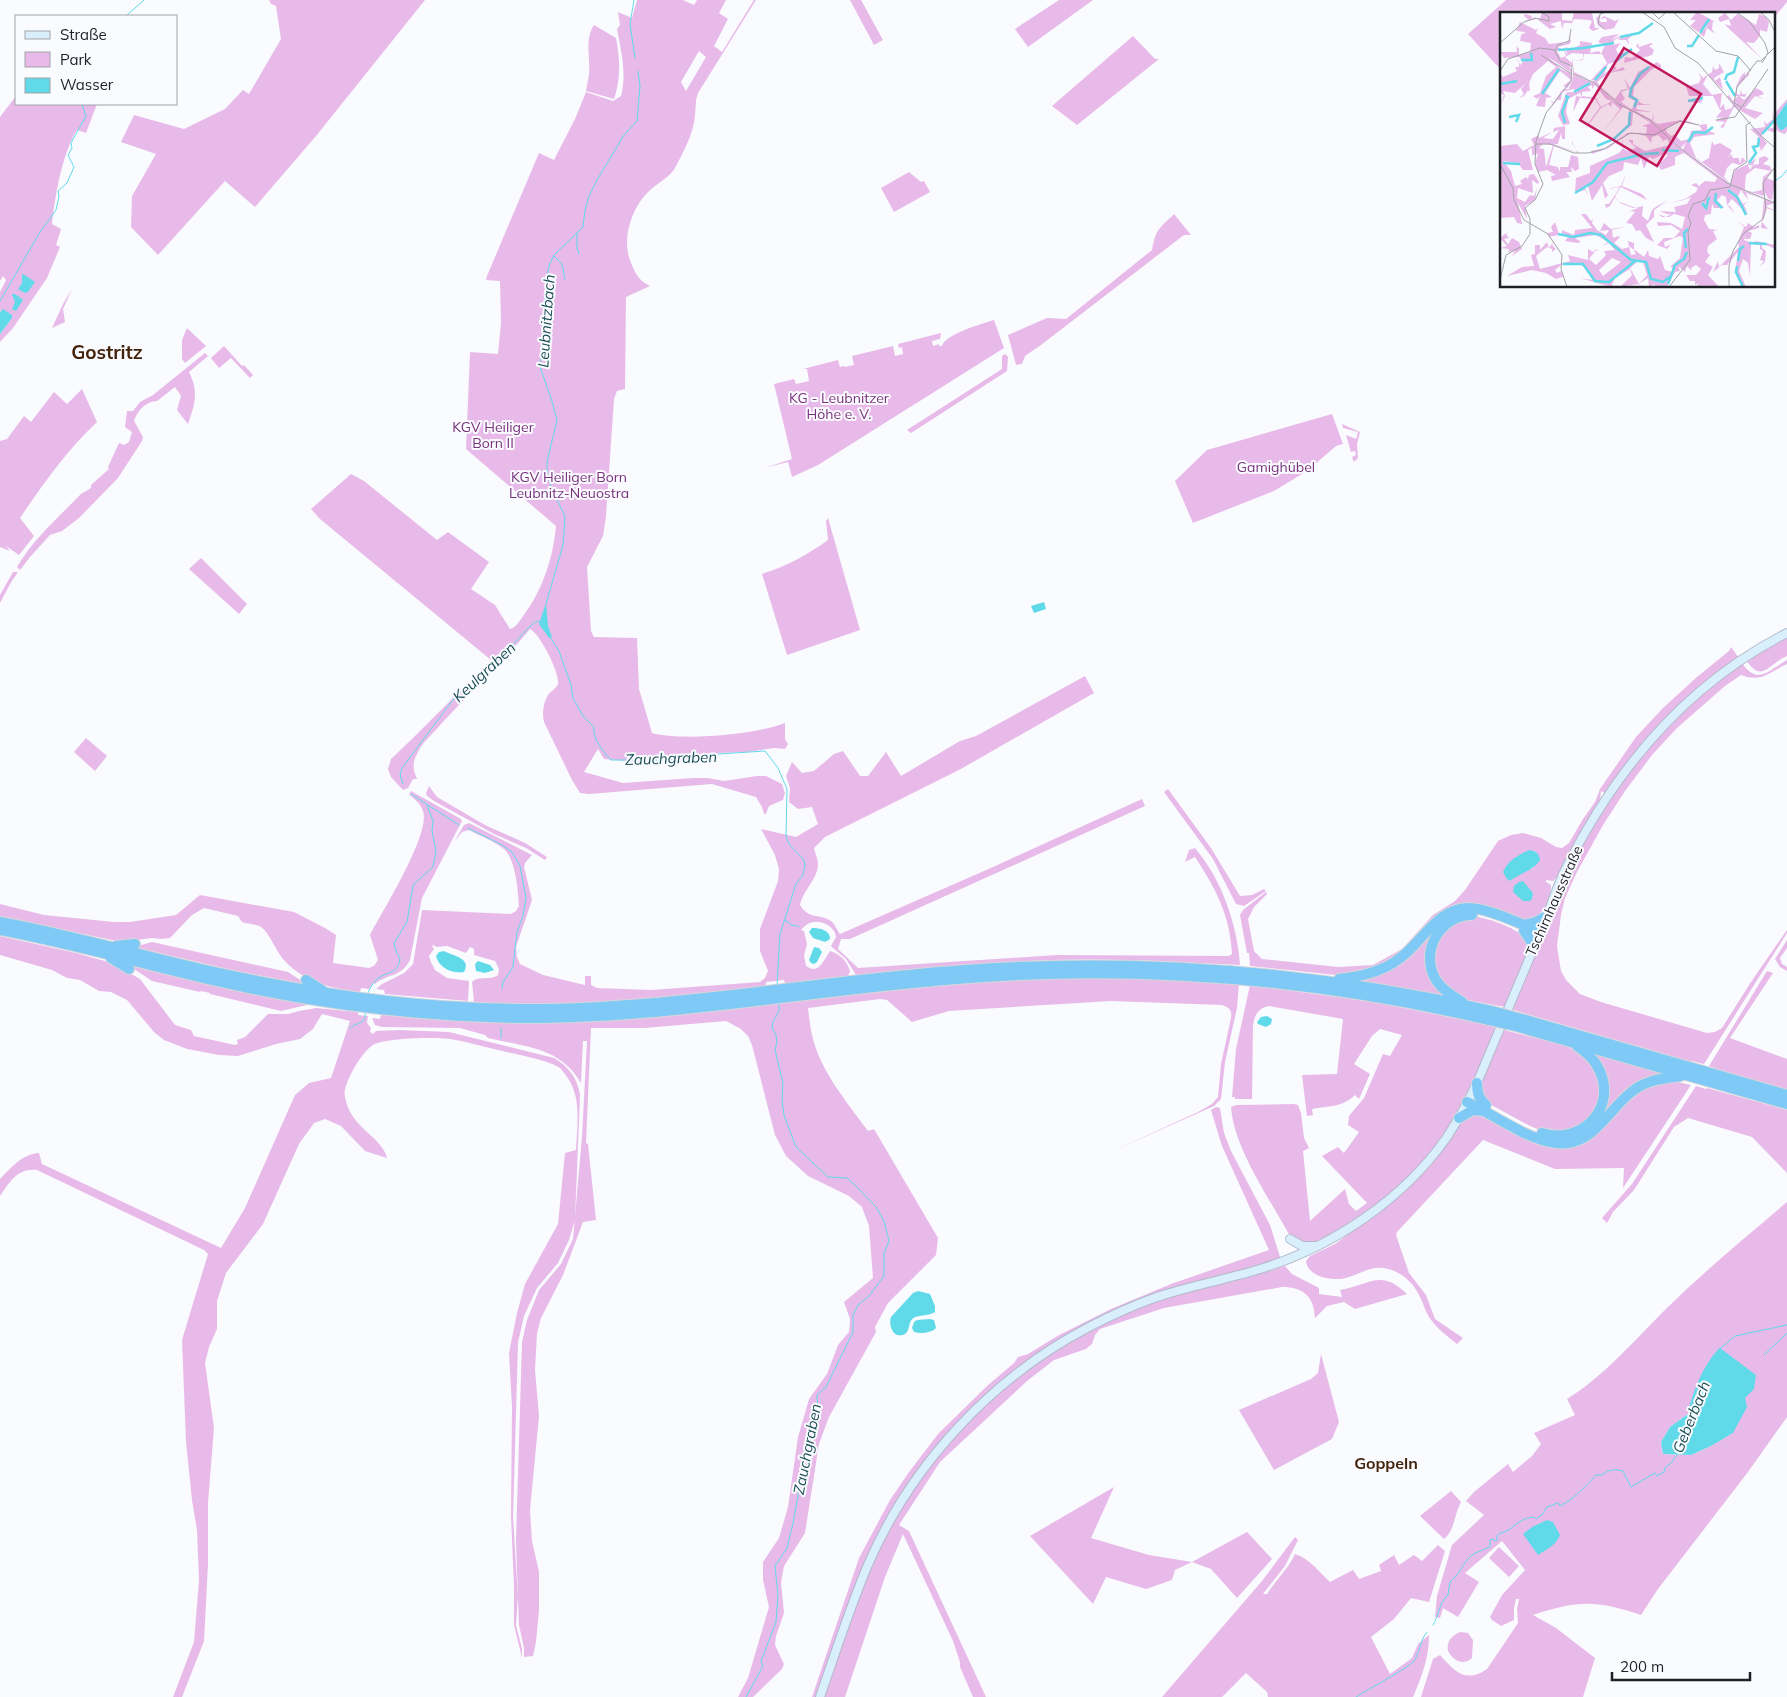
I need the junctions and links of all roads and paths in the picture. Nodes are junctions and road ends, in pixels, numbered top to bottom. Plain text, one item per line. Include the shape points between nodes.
1 (1787, 633) edge
2 (1547, 916) junction
3 (0, 922) edge
4 (1524, 928) junction
5 (0, 930) edge
6 (1540, 933) junction
7 (135, 944) dead end
8 (1533, 949) junction
9 (110, 951) junction
10 (129, 969) dead end
11 (306, 980) dead end
12 (1328, 981) junction
13 (326, 993) junction
14 (786, 993) junction
15 (359, 1002) junction
16 (332, 1003) junction
17 (1467, 1006) junction
18 (309, 1007) dead end
19 (1490, 1016) junction
20 (1520, 1023) junction
21 (1570, 1041) junction
22 (1688, 1073) junction
23 (1711, 1078) junction
24 (1477, 1083) junction
25 (1787, 1095) edge
26 (1469, 1100) junction
27 (1787, 1104) edge
28 (1486, 1108) junction
29 (1459, 1118) junction
30 (1290, 1239) dead end
31 (1316, 1246) junction
32 (820, 1697) edge

1 - 2 main road, Tschirnhausstraße via 1716,677 1676,712 1638,754 1584,835 1566,868
2 - 4 highway
2 - 6 main road, Tschirnhausstraße
3 - 9 highway
4 - 6 highway
4 - 8 highway
4 - 12 highway via 1484,910 1456,910 1445,915 1395,963 1376,971
4 - 17 highway via 1469,914 1451,921 1437,933 1430,949 1431,969 1442,988
5 - 9 highway
6 - 8 main road, Tschirnhausstraße
7 - 9 highway
8 - 24 main road, Tschirnhausstraße
9 - 10 highway via 117,963
9 - 13 highway
9 - 16 highway via 222,982
11 - 13 highway
12 - 14 highway via 1191,968 1058,965 964,970
12 - 17 highway
13 - 15 highway
14 - 15 highway via 565,1009
14 - 19 highway via 1002,976 1151,974 1249,980 1332,990
15 - 16 highway
16 - 18 highway
17 - 19 highway
19 - 20 highway, bridge
20 - 21 highway
20 - 22 highway
21 - 22 highway
21 - 28 highway via 1592,1060 1604,1082 1600,1108 1586,1127 1571,1134 1552,1136
22 - 23 highway
22 - 28 highway via 1659,1079 1635,1089 1597,1128 1586,1137 1570,1143 1541,1140
23 - 25 highway
23 - 27 highway
24 - 26 main road, Tschirnhausstraße
24 - 28 highway via 1477,1091
26 - 28 highway
26 - 29 main road, Tschirnhausstraße
28 - 29 highway via 1473,1110
29 - 31 main road, Tschirnhausstraße via 1435,1152 1391,1198 1345,1231
30 - 31 main road via 1302,1246
31 - 32 main road, Tschirnhausstraße via 1274,1265 1171,1293 1088,1327 1022,1368 987,1398 920,1474 886,1528 868,1567

